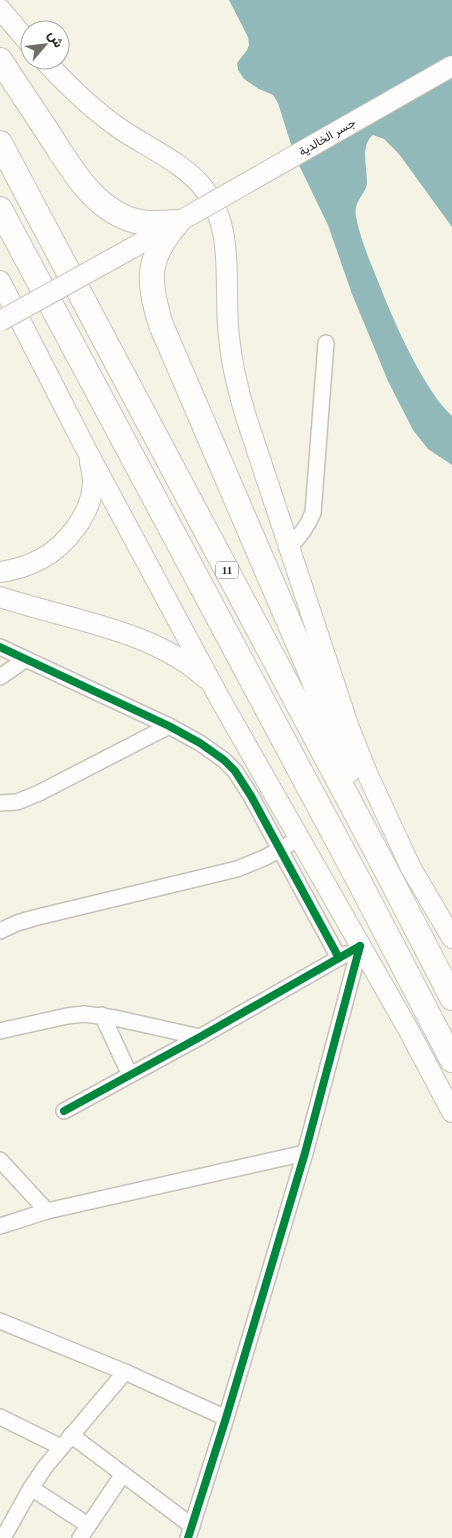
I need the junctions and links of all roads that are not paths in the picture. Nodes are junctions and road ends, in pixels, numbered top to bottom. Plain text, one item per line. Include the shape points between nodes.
1 (0, 9) edge
2 (20, 32) edge
3 (0, 60) edge
4 (452, 66) edge
5 (54, 70) edge
6 (0, 144) edge
7 (0, 209) edge
8 (178, 222) junction
9 (0, 281) edge
10 (0, 321) edge
11 (326, 343) dead end
12 (89, 455) junction
13 (289, 547) junction
14 (0, 572) edge
15 (0, 597) edge
16 (0, 647) edge
17 (26, 660) junction
18 (0, 676) edge
19 (220, 699) junction
20 (169, 726) junction
21 (0, 802) edge
22 (299, 838) junction
23 (279, 849) junction
24 (386, 870) junction
25 (360, 883) junction
26 (0, 931) edge
27 (452, 938) edge
28 (360, 946) junction
29 (339, 958) junction
30 (452, 998) edge
31 (102, 1015) junction
32 (0, 1031) edge
33 (200, 1037) junction
34 (452, 1060) edge
35 (130, 1075) junction
36 (64, 1111) dead end
37 (452, 1112) edge
38 (305, 1153) junction
39 (0, 1160) edge
40 (47, 1211) junction
41 (0, 1226) edge
42 (0, 1322) edge
43 (125, 1372) junction
44 (0, 1417) edge
45 (226, 1418) junction
46 (66, 1441) junction
47 (123, 1474) junction
48 (31, 1488) junction
49 (84, 1532) edge
50 (190, 1532) edge
51 (3, 1538) edge

1 - 2 main road
3 - 8 highway via 82,184 102,204 130,220 151,224
4 - 8 main road, جسر الخالدية, bridge
5 - 13 main road via 95,110 185,170 214,203 224,231 233,368 240,399
6 - 24 highway, 11
7 - 25 highway, 11
8 - 10 main road, جسر الخالدية, bridge
8 - 24 highway via 160,246 154,262 151,282 161,324 310,671
9 - 12 main road
11 - 13 street via 312,513 304,532
12 - 14 main road via 93,482 89,503 79,522 41,559
12 - 19 main road
13 - 27 main road via 345,717 367,773 411,868
15 - 19 main road via 155,646 192,666
16 - 17 street
17 - 18 street
17 - 20 street
19 - 22 main road
20 - 21 street via 39,793 17,802
20 - 23 street via 213,751 234,771
22 - 23 street
22 - 28 main road
23 - 26 street via 237,869 34,918
23 - 29 street
24 - 25 highway
24 - 30 highway, 11
25 - 34 highway, 11
28 - 29 street
28 - 37 main road
28 - 38 street
29 - 33 street
31 - 32 street via 67,1016
31 - 33 street
31 - 35 street
33 - 35 street
35 - 36 street
38 - 40 street
38 - 45 street
39 - 40 street
40 - 41 street
42 - 43 street
43 - 45 street
43 - 46 street
44 - 46 street
45 - 50 street
46 - 47 street
46 - 48 street
47 - 49 street
47 - 50 street
48 - 49 street
48 - 51 street

